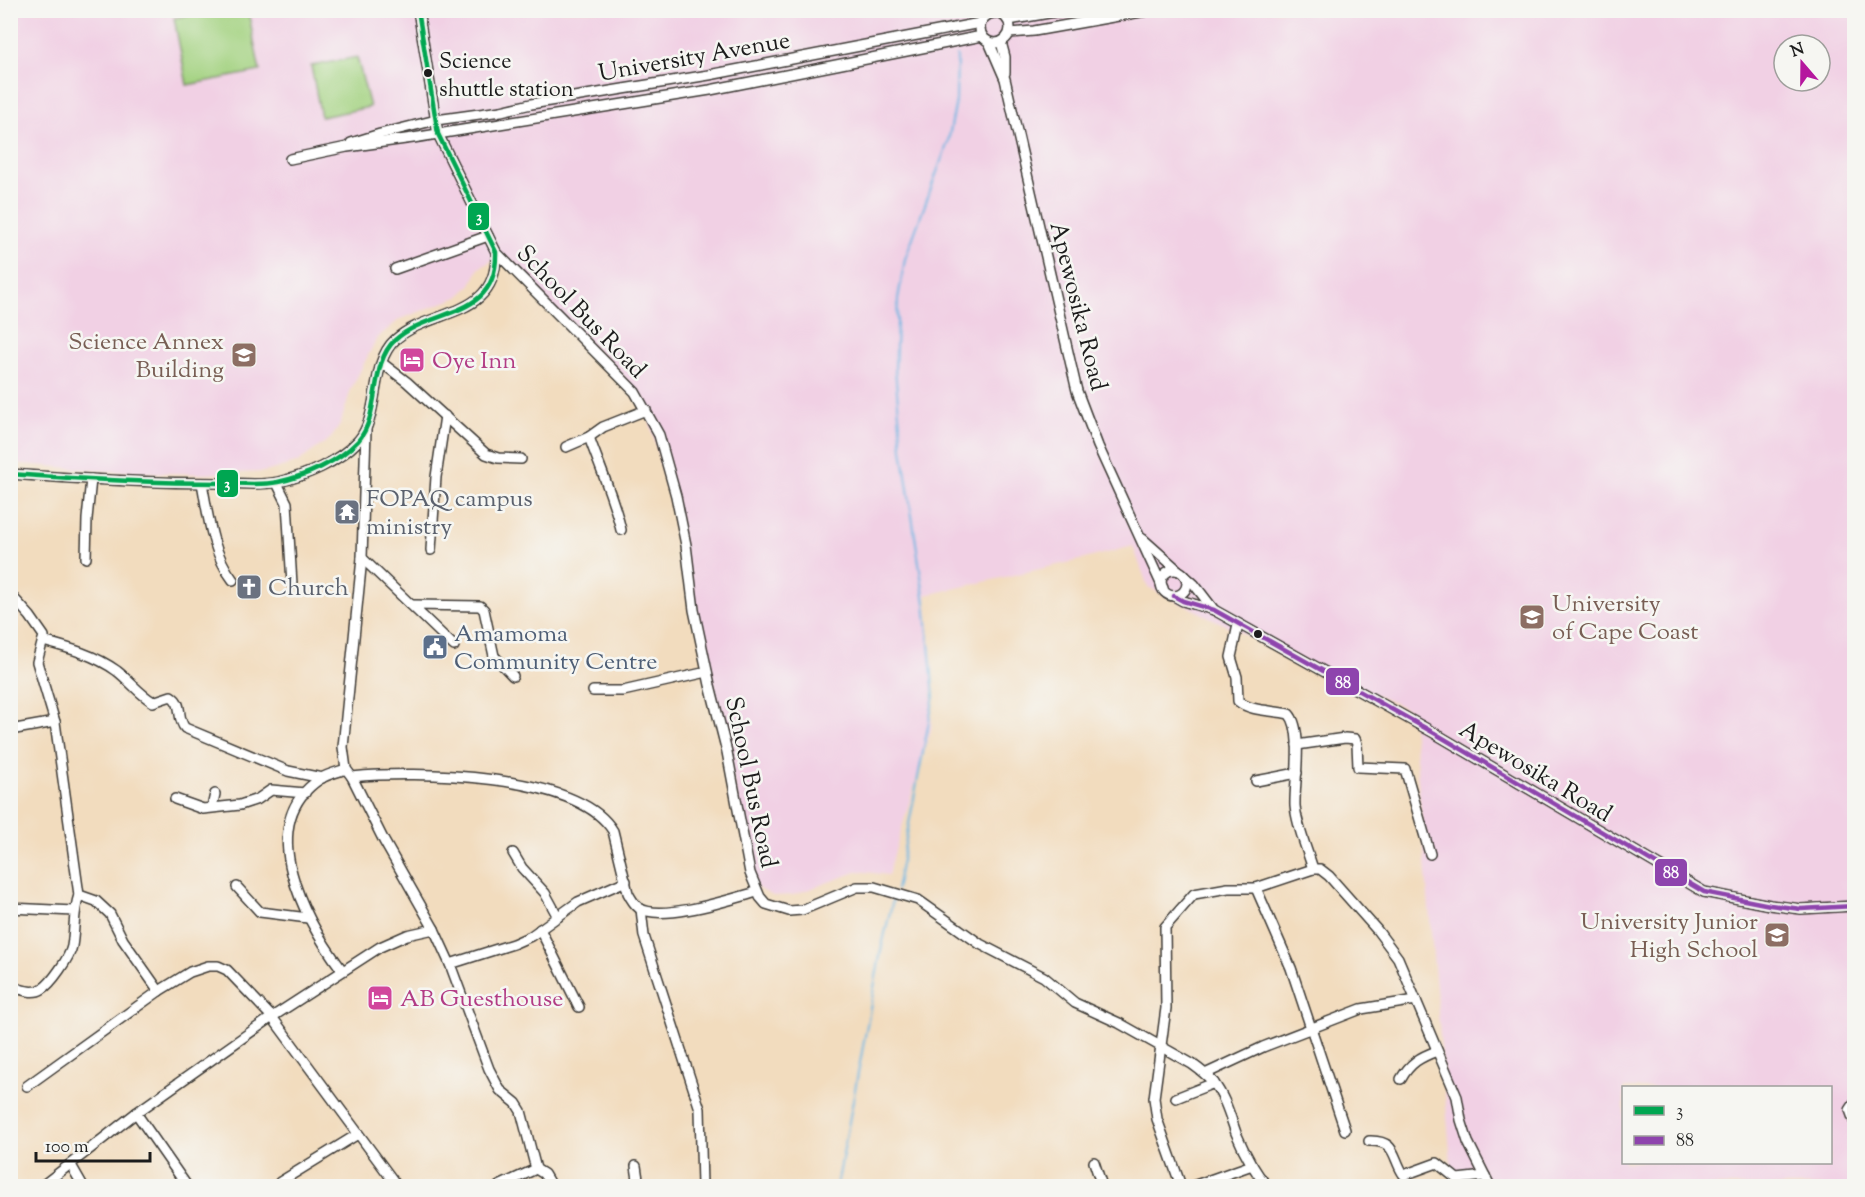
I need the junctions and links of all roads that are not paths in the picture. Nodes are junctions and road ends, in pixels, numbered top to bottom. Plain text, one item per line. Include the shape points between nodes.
1 (418, 10) edge
2 (1066, 10) edge
3 (1152, 10) edge
4 (998, 12) edge
5 (984, 16) edge
6 (1009, 20) junction
7 (1010, 33) junction
8 (986, 39) junction
9 (1001, 42) junction
10 (1005, 79) junction
11 (436, 120) junction
12 (438, 134) junction
13 (347, 147) junction
14 (290, 159) dead end
15 (488, 236) junction
16 (496, 252) junction
17 (395, 269) dead end
18 (382, 363) junction
19 (646, 410) junction
20 (444, 416) junction
21 (366, 430) junction
22 (589, 437) junction
23 (566, 447) dead end
24 (521, 459) dead end
25 (10, 474) edge
26 (91, 479) junction
27 (202, 483) junction
28 (277, 483) junction
29 (621, 530) dead end
30 (1139, 535) junction
31 (430, 550) dead end
32 (86, 558) dead end
33 (362, 558) junction
34 (1183, 574) junction
35 (232, 580) dead end
36 (292, 584) dead end
37 (1163, 588) junction
38 (10, 594) edge
39 (1174, 596) junction
40 (412, 605) junction
41 (1214, 610) junction
42 (1238, 625) junction
43 (43, 641) junction
44 (454, 646) dead end
45 (707, 672) junction
46 (513, 676) dead end
47 (593, 691) dead end
48 (55, 722) junction
49 (10, 730) edge
50 (1297, 745) junction
51 (349, 773) junction
52 (1297, 773) junction
53 (322, 778) junction
54 (1256, 781) dead end
55 (305, 793) junction
56 (215, 794) dead end
57 (176, 799) dead end
58 (212, 807) junction
59 (513, 853) dead end
60 (1430, 854) dead end
61 (1313, 869) junction
62 (626, 880) junction
63 (237, 887) dead end
64 (1256, 888) junction
65 (757, 892) junction
66 (79, 895) junction
67 (1854, 906) edge
68 (10, 908) edge
69 (641, 909) junction
70 (74, 910) junction
71 (558, 917) junction
72 (308, 918) junction
73 (434, 929) junction
74 (540, 929) junction
75 (450, 964) junction
76 (342, 970) junction
77 (10, 986) edge
78 (159, 991) junction
79 (1416, 1000) junction
80 (579, 1007) dead end
81 (272, 1017) junction
82 (1310, 1028) junction
83 (1160, 1047) junction
84 (1437, 1051) junction
85 (1205, 1074) junction
86 (1401, 1079) dead end
87 (1214, 1083) junction
88 (27, 1086) dead end
89 (1176, 1098) dead end
90 (1854, 1104) edge
91 (136, 1113) junction
92 (1854, 1121) edge
93 (1345, 1130) dead end
94 (358, 1134) junction
95 (1369, 1142) dead end
96 (1094, 1162) dead end
97 (70, 1165) junction
98 (1252, 1165) junction
99 (636, 1166) dead end
100 (536, 1169) junction
101 (1485, 1176) junction
102 (42, 1186) edge
103 (83, 1186) edge
104 (187, 1186) edge
105 (277, 1186) edge
106 (397, 1186) edge
107 (499, 1186) edge
108 (551, 1186) edge
109 (639, 1186) edge
110 (702, 1186) edge
111 (1102, 1186) edge
112 (1181, 1186) edge
113 (1193, 1186) edge
114 (1267, 1186) edge
115 (1490, 1186) edge

1 - 11 street, School Bus Road
2 - 6 street
3 - 7 street
4 - 5 street
4 - 6 street
5 - 8 street
5 - 11 street, University Avenue via 698,77
6 - 7 street
7 - 9 street
8 - 9 street
8 - 10 street
8 - 12 street, University Avenue via 710,90
9 - 10 street
10 - 30 street, Apewosika Road via 1077,391
11 - 12 street, School Bus Road
11 - 13 street, University Avenue via 371,136
12 - 13 street, University Avenue
12 - 15 street, School Bus Road
13 - 14 street, University Avenue
15 - 16 street, School Bus Road
15 - 17 street
16 - 18 street via 492,280 480,296 466,308 411,329 395,340
16 - 19 street, School Bus Road via 635,392
18 - 20 street
18 - 21 street
19 - 22 street via 603,427
19 - 45 street, School Bus Road via 659,435 676,496
20 - 24 street via 486,454
20 - 31 street
21 - 28 street via 352,446 320,468
21 - 33 street
22 - 23 street
22 - 29 street via 615,503
25 - 26 street
26 - 27 street
26 - 32 street
27 - 28 street
27 - 35 street via 213,534 225,571
28 - 36 street via 287,503
30 - 34 street, Apewosika Road
30 - 37 street, Apewosika Road
33 - 40 street
33 - 51 street via 343,747
34 - 37 street via 1171,571 1165,575
34 - 39 street via 1186,588
34 - 41 street, Apewosika Road
37 - 39 street
38 - 43 street via 40,630
39 - 41 street, Apewosika Road
40 - 44 street
40 - 46 street via 480,606 494,656
41 - 42 street, Apewosika Road
42 - 50 street via 1231,657 1238,701 1289,714
42 - 67 street, Apewosika Road via 1436,734 1704,892 1801,909
43 - 48 street via 38,662
43 - 53 street via 77,650 104,663 153,702 171,696 177,700 185,728 288,771
45 - 47 street via 623,691
45 - 65 street, School Bus Road
48 - 49 street
48 - 66 street
50 - 52 street
50 - 60 street via 1355,739 1358,767 1405,769
51 - 53 street
51 - 62 street via 477,777 560,795 608,822
51 - 73 street
52 - 54 street
52 - 61 street via 1295,807
53 - 55 street
55 - 58 street via 271,790 240,806
55 - 72 street via 289,819 287,832 291,869
56 - 58 street
57 - 58 street via 203,809
59 - 71 street via 545,893
61 - 64 street
61 - 79 street via 1329,876 1388,943
62 - 69 street via 633,902
62 - 71 street via 578,902
63 - 72 street via 260,912
64 - 82 street via 1286,953
64 - 83 street via 1194,894 1166,927 1166,1008
65 - 69 street via 683,911
65 - 83 street, School Bus Road via 766,904 789,911 802,910 857,887 874,887 918,900 980,944 1044,977 1075,1002
66 - 70 street
66 - 78 street via 96,901 110,914
68 - 70 street
69 - 110 street via 644,936 702,1116
70 - 77 street via 71,949 51,980 42,990 28,992
71 - 74 street
72 - 76 street
73 - 75 street
73 - 76 street via 380,946
74 - 75 street via 513,944
74 - 80 street
75 - 100 street via 489,1069 500,1090 521,1111
76 - 81 street
78 - 81 street via 190,972 218,966 227,970
78 - 88 street
79 - 82 street via 1361,1010
79 - 84 street
81 - 91 street
81 - 94 street
82 - 85 street
82 - 93 street
83 - 85 street, School Bus Road
83 - 112 street via 1154,1098 1157,1119
84 - 86 street via 1415,1060
84 - 101 street via 1457,1097 1468,1142
85 - 87 street, School Bus Road
87 - 89 street
87 - 98 street, School Bus Road
90 - 92 street via 1850,1110
91 - 97 street
91 - 104 street
94 - 105 street
94 - 106 street
95 - 101 street via 1386,1143 1404,1174 1437,1163 1457,1179
96 - 111 street
97 - 102 street
97 - 103 street
98 - 113 street
98 - 114 street, School Bus Road
99 - 109 street
100 - 107 street
100 - 108 street
101 - 115 street

